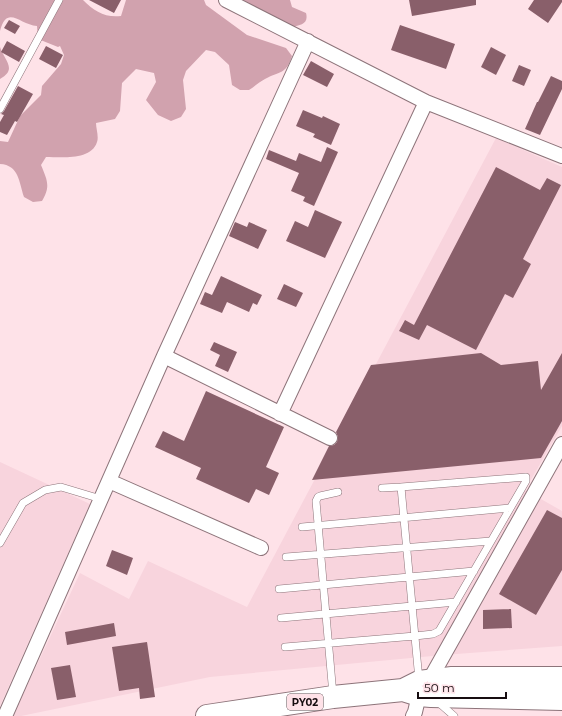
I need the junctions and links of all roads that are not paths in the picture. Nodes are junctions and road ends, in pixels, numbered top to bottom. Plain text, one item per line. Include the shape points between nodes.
1 (59, 0) edge
2 (226, 0) edge
3 (308, 41) junction
4 (426, 102) junction
5 (0, 109) edge
6 (562, 156) edge
7 (164, 356) junction
8 (280, 414) junction
9 (330, 438) dead end
10 (562, 444) edge
11 (109, 481) junction
12 (401, 487) junction
13 (382, 488) dead end
14 (338, 492) dead end
15 (101, 499) junction
16 (510, 508) junction
17 (403, 518) junction
18 (318, 526) junction
19 (302, 527) dead end
20 (491, 540) junction
21 (0, 543) edge
22 (406, 546) junction
23 (261, 548) dead end
24 (321, 554) junction
25 (286, 557) dead end
26 (474, 571) junction
27 (409, 576) junction
28 (323, 585) junction
29 (279, 589) dead end
30 (456, 602) junction
31 (412, 606) junction
32 (326, 615) junction
33 (281, 618) dead end
34 (415, 636) junction
35 (329, 643) junction
36 (285, 647) dead end
37 (562, 678) edge
38 (420, 689) junction
39 (333, 697) junction
40 (562, 698) edge
41 (5, 716) edge
42 (207, 716) edge
43 (413, 716) edge
44 (454, 716) edge

1 - 5 lane
2 - 3 street
3 - 4 street
3 - 7 street
4 - 6 street
4 - 8 street
7 - 8 street
7 - 11 street
8 - 9 street
10 - 38 street
11 - 15 street
11 - 23 street
12 - 13 lane
12 - 16 lane via 526,476 526,481
12 - 17 lane
14 - 18 lane via 318,497
15 - 21 lane via 61,487 45,490 23,503
15 - 41 street
16 - 17 lane
16 - 20 lane
17 - 18 lane
17 - 22 lane
18 - 19 lane
18 - 24 lane
20 - 22 lane
20 - 26 lane
22 - 24 lane
22 - 27 lane
24 - 25 lane
24 - 28 lane
26 - 27 lane
26 - 30 lane
27 - 28 lane
27 - 31 lane
28 - 29 lane
28 - 32 lane
30 - 31 lane
30 - 34 lane via 439,632
31 - 32 lane
31 - 34 lane
32 - 33 lane
32 - 35 lane
34 - 35 lane
34 - 38 lane
35 - 36 lane
35 - 39 lane
37 - 38 main road, PY02 via 452,678
38 - 39 main road, PY02
38 - 40 main road, PY02
38 - 43 street
38 - 44 lane
39 - 42 main road, PY02

